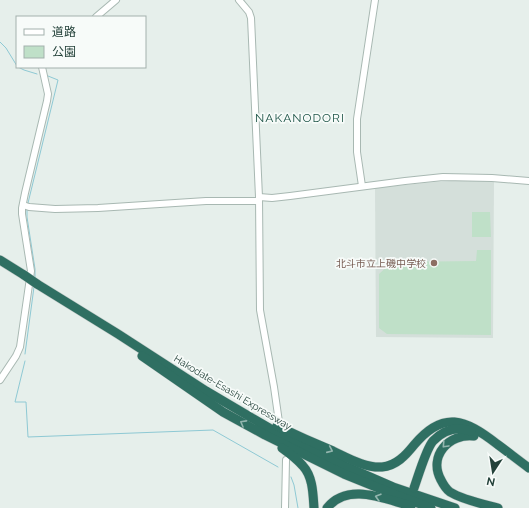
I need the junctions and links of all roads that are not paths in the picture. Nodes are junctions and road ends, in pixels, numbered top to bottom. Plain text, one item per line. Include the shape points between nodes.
1 (116, 0) edge
2 (239, 0) edge
3 (376, 0) edge
4 (97, 16) edge
5 (42, 68) edge
6 (529, 182) edge
7 (362, 186) junction
8 (259, 199) junction
9 (26, 206) junction
10 (0, 260) edge
11 (74, 307) junction
12 (0, 380) edge
13 (206, 391) junction
14 (279, 422) dead end
15 (466, 424) junction
16 (265, 435) junction
17 (481, 437) junction
18 (286, 460) dead end
19 (529, 468) edge
20 (529, 473) edge
21 (284, 508) edge
22 (314, 508) edge
23 (327, 508) edge
24 (416, 508) edge
25 (432, 508) edge
26 (454, 508) edge
27 (498, 508) edge

1 - 4 street
2 - 8 street via 251,18
3 - 7 street via 357,118 357,152
5 - 9 street via 48,94 25,193
6 - 7 street via 443,177
7 - 8 street
8 - 9 street via 98,208 55,209
8 - 14 street via 260,310
9 - 12 street via 22,214 31,271 20,347
10 - 11 highway, Hakodate-Esashi Expressway, bridge
11 - 13 highway, Hakodate-Esashi Expressway
16 -> 11 highway, Hakodate-Esashi Expressway via 217,408
13 -> 15 highway via 271,424 354,460 377,467 396,463 422,436 437,425 454,422
13 - 26 highway, Hakodate-Esashi Expressway via 269,428 347,467 393,487
15 - 17 highway via 442,428 431,436 424,447 412,487 432,442 441,435 449,430 462,429 472,431
15 - 19 highway via 486,435
16 - 22 highway via 305,467 312,487
16 - 25 highway, Hakodate-Esashi Expressway via 344,474
17 - 20 highway
17 -> 27 highway via 459,436 445,445 437,463 439,477 450,492
18 - 21 street
24 -> 23 highway via 372,495 358,494 342,496

